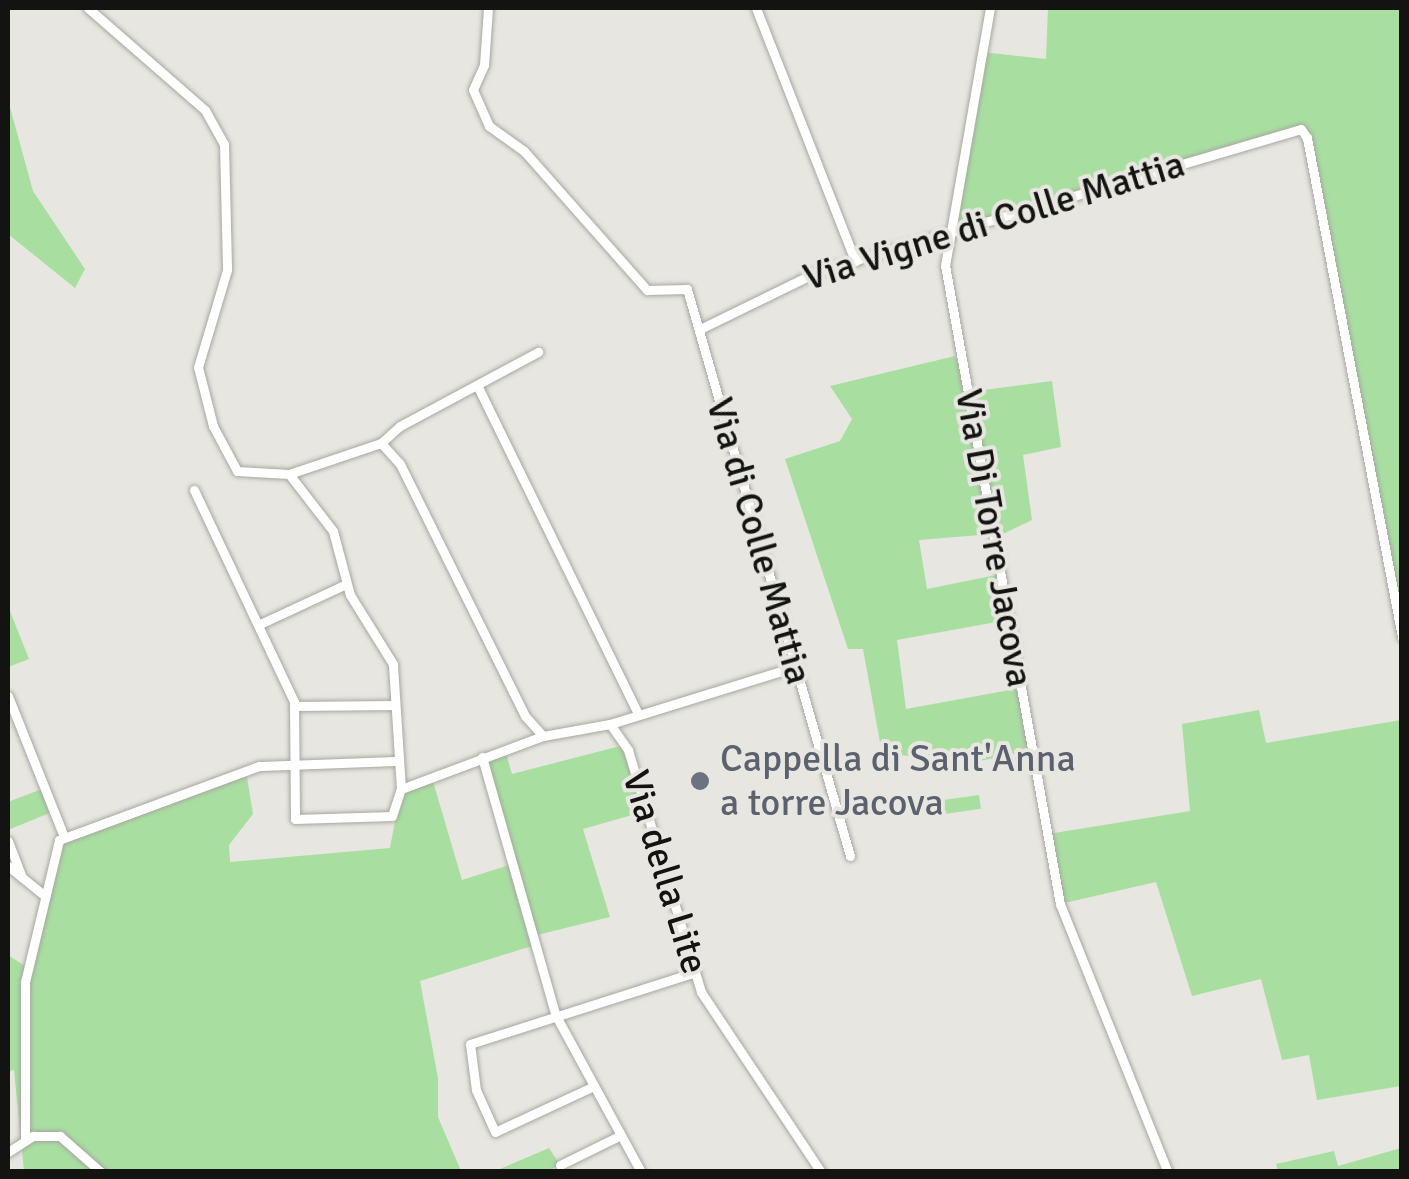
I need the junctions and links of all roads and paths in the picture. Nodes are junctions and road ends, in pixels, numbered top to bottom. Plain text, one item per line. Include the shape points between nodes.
1 (88, 8) edge
2 (488, 8) edge
3 (756, 8) edge
4 (990, 8) edge
5 (946, 235) junction
6 (855, 262) junction
7 (700, 329) junction
8 (538, 352) dead end
9 (477, 384) junction
10 (381, 443) junction
11 (289, 474) junction
12 (194, 490) dead end
13 (346, 584) junction
14 (260, 624) junction
15 (1402, 637) edge
16 (794, 667) junction
17 (8, 696) edge
18 (395, 704) junction
19 (294, 706) junction
20 (636, 712) junction
21 (610, 724) junction
22 (543, 736) junction
23 (482, 758) junction
24 (397, 761) junction
25 (294, 764) junction
26 (401, 789) junction
27 (64, 837) junction
28 (8, 841) edge
29 (850, 856) dead end
30 (8, 866) edge
31 (24, 880) junction
32 (45, 896) junction
33 (692, 973) junction
34 (555, 1014) junction
35 (594, 1086) junction
36 (621, 1135) junction
37 (25, 1140) junction
38 (8, 1152) edge
39 (560, 1165) dead end
40 (101, 1172) edge
41 (642, 1172) edge
42 (821, 1172) edge
43 (1168, 1172) edge

1 - 11 street via 202,108 221,136 228,164 227,266 200,355 201,388 235,469 249,476
2 - 7 street, Via di Colle Mattia via 484,64 473,92 488,124 524,151 647,290 683,285
3 - 6 street
4 - 5 street, Via Di Torre Jacova
5 - 6 street, Via Vigne di Colle Mattia
5 - 15 street, Via Vigne di Colle Mattia via 1294,128 1308,138
5 - 43 street, Via Di Torre Jacova via 945,265 1060,904
6 - 7 street, Via Vigne di Colle Mattia via 802,278
7 - 16 street, Via di Colle Mattia
8 - 9 street
9 - 10 street
9 - 20 street
10 - 11 street
10 - 22 street via 400,464 526,716
11 - 13 street via 332,531
12 - 14 street
13 - 14 street
13 - 18 street via 391,660
14 - 19 street
16 - 20 street
16 - 29 street, Via di Colle Mattia
17 - 27 street
18 - 19 street
18 - 24 street
19 - 25 street
20 - 21 street
21 - 22 street
21 - 33 street, Via della Lite via 628,750
22 - 23 street
23 - 26 street
23 - 34 street
24 - 25 street
24 - 26 street
25 - 26 street via 295,818 392,816
25 - 27 street via 258,766
27 - 32 street via 54,846
28 - 31 street
30 - 31 street
31 - 32 street
32 - 37 street via 22,1010
33 - 34 street
33 - 42 street, Via della Lite
34 - 35 street
34 - 35 street via 470,1044 476,1090 495,1132
35 - 36 street
36 - 39 street
36 - 41 street
37 - 38 street
37 - 40 street via 64,1138

